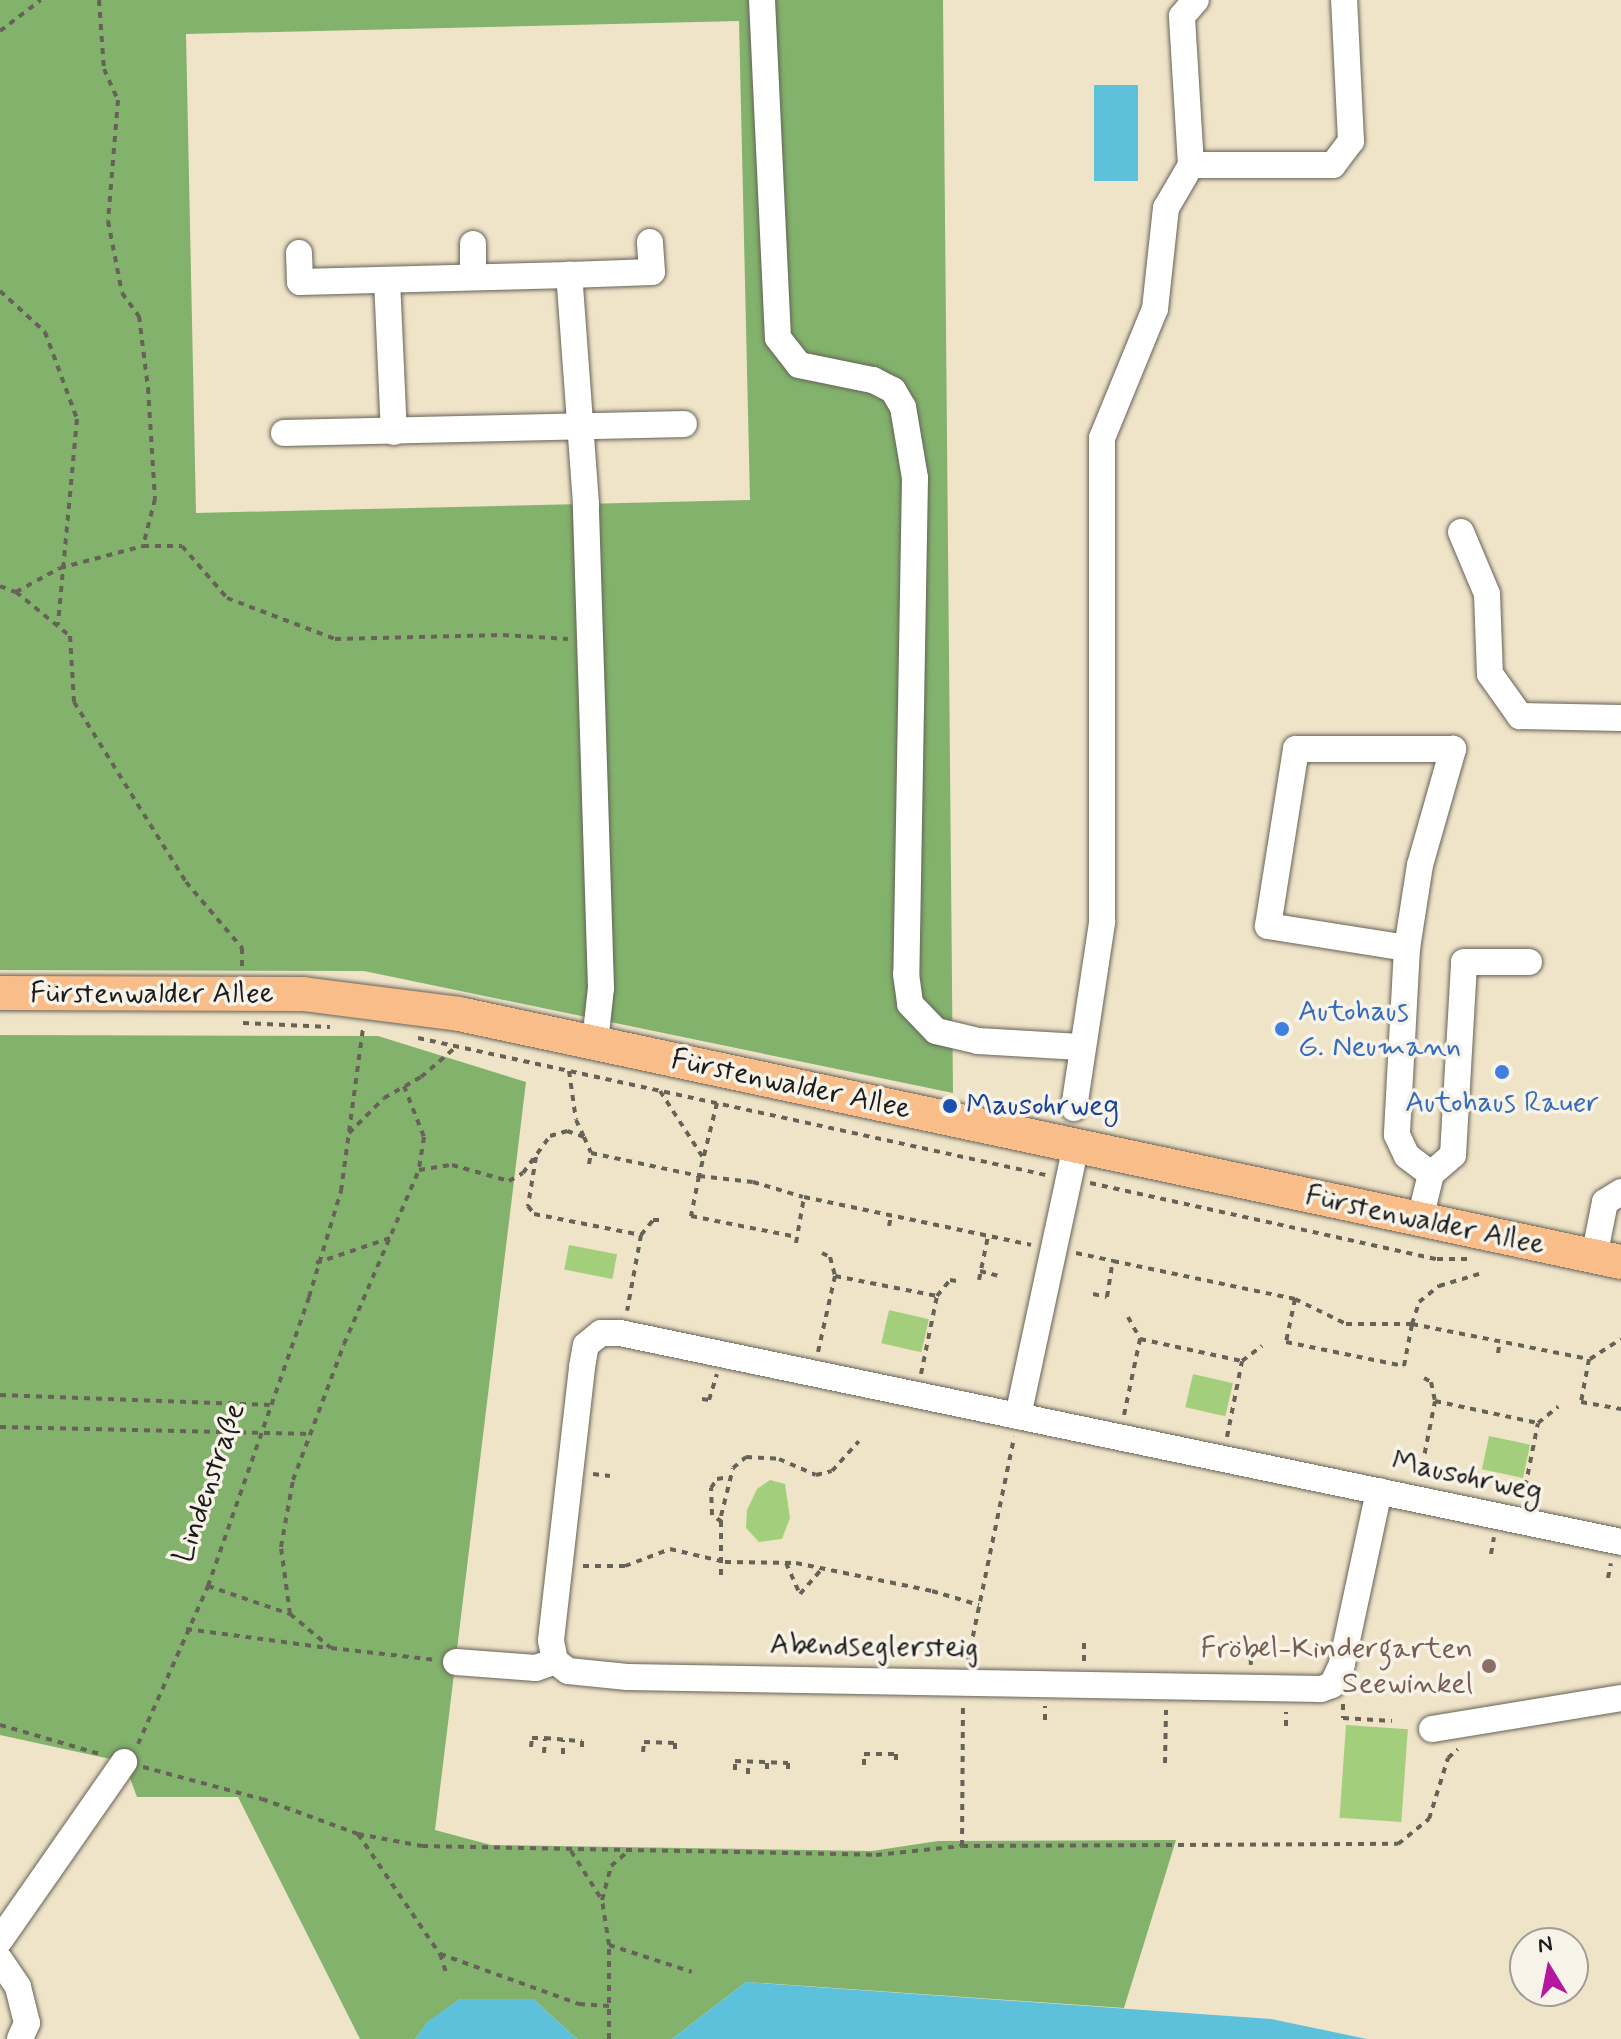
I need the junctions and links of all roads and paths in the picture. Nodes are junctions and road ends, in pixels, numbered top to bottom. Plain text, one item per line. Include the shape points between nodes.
1 (41, 0) edge
2 (99, 0) edge
3 (762, 0) edge
4 (1344, 0) edge
5 (1193, 1) edge
6 (0, 31) edge
7 (1191, 165) junction
8 (650, 242) dead end
9 (473, 244) dead end
10 (299, 253) dead end
11 (569, 275) junction
12 (473, 277) junction
13 (387, 280) junction
14 (0, 291) edge
15 (684, 424) dead end
16 (580, 429) junction
17 (394, 432) junction
18 (284, 433) dead end
19 (1461, 532) dead end
20 (143, 546) junction
21 (60, 568) junction
22 (0, 586) edge
23 (16, 592) junction
24 (58, 625) junction
25 (590, 641) junction
26 (1621, 718) edge
27 (1407, 948) junction
28 (1529, 962) dead end
29 (242, 976) dead end
30 (0, 993) edge
31 (362, 1021) junction
32 (239, 1023) dead end
33 (332, 1027) dead end
34 (411, 1037) dead end
35 (595, 1042) junction
36 (457, 1047) junction
37 (1080, 1047) junction
38 (569, 1071) junction
39 (404, 1086) junction
40 (660, 1090) junction
41 (717, 1103) junction
42 (1074, 1108) dead end
43 (347, 1135) junction
44 (584, 1137) junction
45 (1076, 1146) junction
46 (591, 1153) junction
47 (536, 1156) junction
48 (704, 1159) junction
49 (589, 1164) dead end
50 (1001, 1165) dead end
51 (419, 1170) junction
52 (1431, 1174) junction
53 (699, 1176) junction
54 (1621, 1192) edge
55 (1149, 1195) dead end
56 (804, 1197) junction
57 (891, 1216) junction
58 (1420, 1219) junction
59 (661, 1220) dead end
60 (889, 1226) dead end
61 (641, 1235) junction
62 (988, 1236) junction
63 (393, 1237) junction
64 (1038, 1246) dead end
65 (1068, 1252) dead end
66 (822, 1253) dead end
67 (1437, 1259) dead end
68 (1607, 1259) edge
69 (1113, 1261) junction
70 (316, 1263) junction
71 (980, 1271) junction
72 (1479, 1274) dead end
73 (835, 1276) junction
74 (999, 1276) dead end
75 (979, 1280) dead end
76 (957, 1281) dead end
77 (1093, 1294) dead end
78 (937, 1296) junction
79 (1107, 1297) junction
80 (1295, 1299) junction
81 (1105, 1307) dead end
82 (1128, 1317) dead end
83 (1412, 1324) junction
84 (616, 1326) junction
85 (1140, 1339) junction
86 (1621, 1339) edge
87 (1500, 1341) junction
88 (1262, 1346) dead end
89 (1498, 1353) dead end
90 (1589, 1359) junction
91 (1242, 1361) junction
92 (816, 1362) junction
93 (720, 1367) dead end
94 (1424, 1378) dead end
95 (919, 1384) junction
96 (0, 1395) edge
97 (702, 1399) dead end
98 (1435, 1401) junction
99 (270, 1405) junction
100 (1558, 1407) dead end
101 (1621, 1409) edge
102 (1017, 1422) junction
103 (1538, 1423) junction
104 (0, 1427) edge
105 (312, 1434) junction
106 (257, 1435) junction
107 (1119, 1437) junction
108 (859, 1441) dead end
109 (1223, 1458) junction
110 (592, 1474) dead end
111 (610, 1476) dead end
112 (730, 1477) junction
113 (1418, 1488) junction
114 (1379, 1491) junction
115 (1512, 1516) junction
116 (722, 1522) junction
117 (1621, 1542) edge
118 (1491, 1554) dead end
119 (725, 1562) junction
120 (786, 1563) junction
121 (580, 1566) dead end
122 (822, 1569) junction
123 (721, 1575) dead end
124 (208, 1586) junction
125 (979, 1605) junction
126 (290, 1614) junction
127 (186, 1629) junction
128 (1084, 1643) dead end
129 (1250, 1647) dead end
130 (331, 1648) junction
131 (555, 1661) junction
132 (456, 1662) joint
133 (1084, 1663) dead end
134 (1251, 1667) dead end
135 (964, 1680) junction
136 (1167, 1696) dead end
137 (1621, 1698) edge
138 (1343, 1701) dead end
139 (1392, 1721) dead end
140 (0, 1725) edge
141 (1432, 1729) dead end
142 (545, 1738) junction
143 (563, 1740) junction
144 (657, 1743) junction
145 (531, 1747) dead end
146 (1461, 1747) dead end
147 (582, 1750) dead end
148 (643, 1752) dead end
149 (544, 1753) dead end
150 (657, 1753) dead end
151 (675, 1753) dead end
152 (563, 1754) dead end
153 (878, 1754) junction
154 (124, 1762) junction
155 (748, 1762) junction
156 (767, 1763) junction
157 (1165, 1763) dead end
158 (864, 1765) dead end
159 (878, 1765) dead end
160 (896, 1765) dead end
161 (735, 1770) dead end
162 (788, 1770) dead end
163 (748, 1774) dead end
164 (767, 1774) dead end
165 (358, 1834) junction
166 (962, 1846) junction
167 (571, 1850) junction
168 (629, 1850) junction
169 (602, 1900) junction
170 (0, 1940) edge
171 (609, 1945) junction
172 (440, 1954) junction
173 (0, 1960) edge
174 (692, 1972) dead end
175 (447, 1975) dead end
176 (609, 2006) junction
177 (20, 2039) edge
178 (609, 2039) edge

1 - 6 path
2 - 20 path via 104,69 118,100 108,221 122,293 139,316 148,388 155,499
3 - 37 street via 778,338 799,365 873,380 893,390 903,407 915,478 906,974 910,1004 936,1031 978,1041
4 - 7 street via 1351,141 1333,165
5 - 7 street via 1182,16
7 - 37 street via 1166,208 1155,309 1102,438 1102,922
8 - 11 street via 652,272
9 - 12 street
10 - 13 street via 300,282
11 - 12 street
11 - 16 street
12 - 13 street
13 - 17 street
14 - 21 path via 45,332 77,419
15 - 16 street
16 - 17 street
16 - 25 street
17 - 18 street
19 - 26 street via 1487,594 1490,674 1520,716
20 - 21 path
20 - 25 path via 182,546 227,598 335,639 503,635
21 - 23 path
21 - 24 path
22 - 23 path
23 - 24 path
24 - 29 path via 70,636 74,702 186,882 242,948
25 - 35 street via 601,988
27 - 27 street via 1268,926 1296,749 1453,749 1420,865
27 - 52 street via 1397,1135 1407,1156
28 - 52 street via 1464,962 1453,1155
30 - 31 main road, Fürstenwalder Allee via 257,993
31 - 35 main road, Fürstenwalder Allee
31 - 43 path, Lindenstraße
32 - 33 path
34 - 36 path
35 - 45 main road, Fürstenwalder Allee
36 - 38 path
36 - 39 path
37 - 42 street
38 - 40 path
38 - 44 path via 576,1120
39 - 43 path
39 - 51 path via 424,1137
40 - 41 path
40 - 48 path
41 - 48 path
41 - 50 path
43 - 70 path, Lindenstraße via 341,1191
44 - 46 path
44 - 47 path via 567,1131 550,1136
45 - 58 main road, Fürstenwalder Allee
45 - 102 street
46 - 49 path
46 - 53 path
47 - 51 path via 509,1181 452,1165
47 - 61 path via 528,1206 534,1214
48 - 53 path
51 - 63 path
52 - 58 street
53 - 56 path via 753,1182
53 - 56 path via 690,1218 796,1240
54 - 68 street via 1605,1202
55 - 67 path
56 - 57 path
57 - 60 path
57 - 62 path
58 - 68 main road, Fürstenwalder Allee
59 - 61 path via 653,1220
61 - 84 path
62 - 64 path
62 - 71 path
63 - 70 path
63 - 105 path via 344,1344
65 - 69 path
66 - 73 path via 830,1257
69 - 79 path
69 - 80 path
70 - 99 path, Lindenstraße
71 - 74 path
71 - 75 path
72 - 83 path via 1439,1286 1419,1302
73 - 78 path
73 - 92 path
76 - 78 path via 950,1280
77 - 79 path
78 - 95 path
79 - 81 path
80 - 83 path via 1346,1324
80 - 83 path via 1286,1343 1404,1368
82 - 85 path
83 - 87 path
84 - 92 street, Mausohrweg
84 - 131 street via 586,1345 553,1618
85 - 91 path
85 - 107 path
86 - 90 path
87 - 89 path
87 - 90 path
88 - 91 path
90 - 101 path via 1581,1404
91 - 109 path
92 - 95 street, Mausohrweg
93 - 97 path via 709,1400
94 - 98 path via 1431,1382
95 - 102 street, Mausohrweg
96 - 99 path
98 - 103 path
98 - 113 path
99 - 106 path, Lindenstraße
100 - 103 path
102 - 107 street, Mausohrweg
102 - 125 path
103 - 115 path
104 - 106 path
105 - 106 path
105 - 126 path via 293,1480 281,1547
106 - 124 path, Lindenstraße
107 - 109 street, Mausohrweg
108 - 112 path via 832,1471 816,1475 779,1459 746,1457
109 - 114 street, Mausohrweg
110 - 111 path
112 - 116 path
112 - 116 path via 717,1479 711,1488 712,1515
113 - 114 street, Mausohrweg
113 - 115 street, Mausohrweg
114 - 135 street, Abendseglersteig via 1342,1664 1332,1685
115 - 117 street, Mausohrweg
115 - 118 path
116 - 119 path
119 - 120 path
119 - 121 path via 670,1549 625,1566
119 - 123 path
120 - 122 path
120 - 122 path via 800,1594
122 - 125 path
124 - 126 path
124 - 127 path, Lindenstraße
125 - 135 path
126 - 130 path
127 - 130 path
127 - 154 path, Lindenstraße via 145,1735
128 - 133 path
129 - 134 path
130 - 132 path
131 - 132 street via 536,1668
131 - 135 street, Abendseglersteig via 568,1671 627,1677
135 - 166 path
136 - 157 path
137 - 141 street
138 - 139 path via 1343,1718
140 - 154 path
142 - 143 path
142 - 145 path via 532,1738
142 - 149 path
143 - 147 path via 582,1741
143 - 152 path
144 - 148 path via 644,1742
144 - 150 path
144 - 151 path via 675,1743
146 - 166 path via 1448,1758 1429,1819 1398,1844
153 - 158 path via 864,1754
153 - 159 path
153 - 160 path via 896,1754
154 - 165 path via 262,1799
154 - 170 street
155 - 156 path
155 - 161 path via 735,1761
155 - 163 path
156 - 162 path via 788,1763
156 - 164 path
165 - 167 path via 422,1846
165 - 172 path
166 - 168 path via 876,1855
167 - 168 path
167 - 169 path
168 - 169 path via 611,1866
169 - 171 path
171 - 174 path
171 - 176 path
172 - 175 path
172 - 176 path via 579,2004
173 - 177 street via 18,1987 27,2023
176 - 178 path

